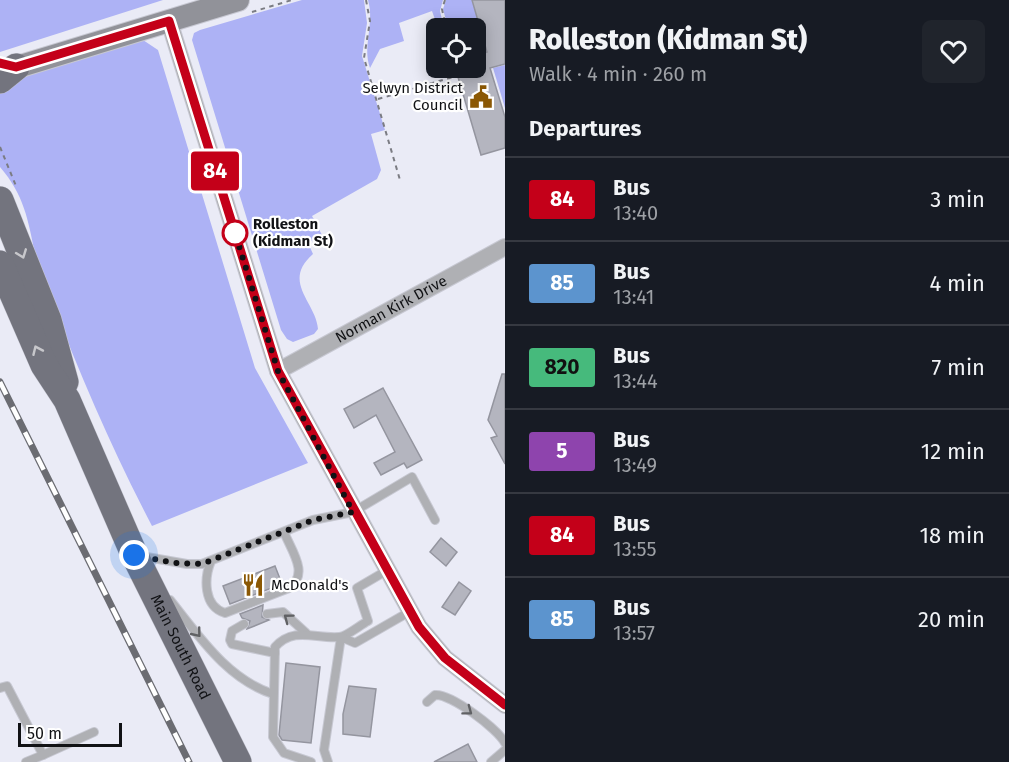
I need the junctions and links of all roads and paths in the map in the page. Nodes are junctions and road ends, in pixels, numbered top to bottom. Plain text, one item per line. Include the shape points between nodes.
1 (238, 0) edge
2 (366, 0) edge
3 (445, 0) edge
4 (444, 18) edge
5 (169, 21) junction
6 (4, 70) edge
7 (450, 78) edge
8 (378, 99) junction
9 (400, 180) dead end
10 (0, 200) edge
11 (505, 247) edge
12 (2, 271) edge
13 (278, 371) junction
14 (67, 400) junction
15 (353, 512) junction
16 (435, 520) dead end
17 (284, 532) junction
18 (134, 555) junction
19 (211, 561) junction
20 (386, 572) junction
21 (409, 612) junction
22 (267, 614) dead end
23 (244, 624) dead end
24 (306, 633) junction
25 (341, 638) junction
26 (275, 653) junction
27 (0, 688) edge
28 (273, 694) junction
29 (427, 702) dead end
30 (505, 705) edge
31 (94, 732) dead end
32 (505, 743) edge
33 (505, 750) edge
34 (43, 755) junction
35 (26, 762) edge
36 (238, 762) edge
37 (311, 762) edge
38 (328, 762) edge
39 (491, 762) edge

1 - 5 main road
2 - 8 path via 370,21 364,58
3 - 4 path
5 - 6 main road
5 - 13 street
7 - 8 path
8 - 9 path
10 -> 14 highway, Main South Road via 48,320 63,369
11 - 13 street, Norman Kirk Drive
14 -> 12 highway, Main South Road via 44,365
13 - 15 street
14 - 18 highway, Main South Road
15 - 16 lane via 412,477
15 - 17 lane via 313,520
15 - 20 street
17 - 19 lane
17 - 19 lane via 300,573 298,581 289,588 225,613 219,611 205,585
18 - 19 lane via 187,564
18 -> 28 lane via 217,660 256,688
18 - 36 highway, Main South Road
20 - 21 street
20 - 25 lane via 357,588 368,621
21 - 25 lane via 355,643
21 - 30 street via 445,658
24 -> 22 lane via 283,612
23 - 26 lane via 232,631 232,644
24 - 25 lane
24 - 26 lane via 283,639
25 - 38 lane via 324,750
26 - 28 lane
27 - 34 lane via 7,686
28 - 37 lane via 273,737 284,753
29 -> 32 lane via 435,695 451,698
31 - 34 lane
33 - 39 lane
34 - 35 lane

